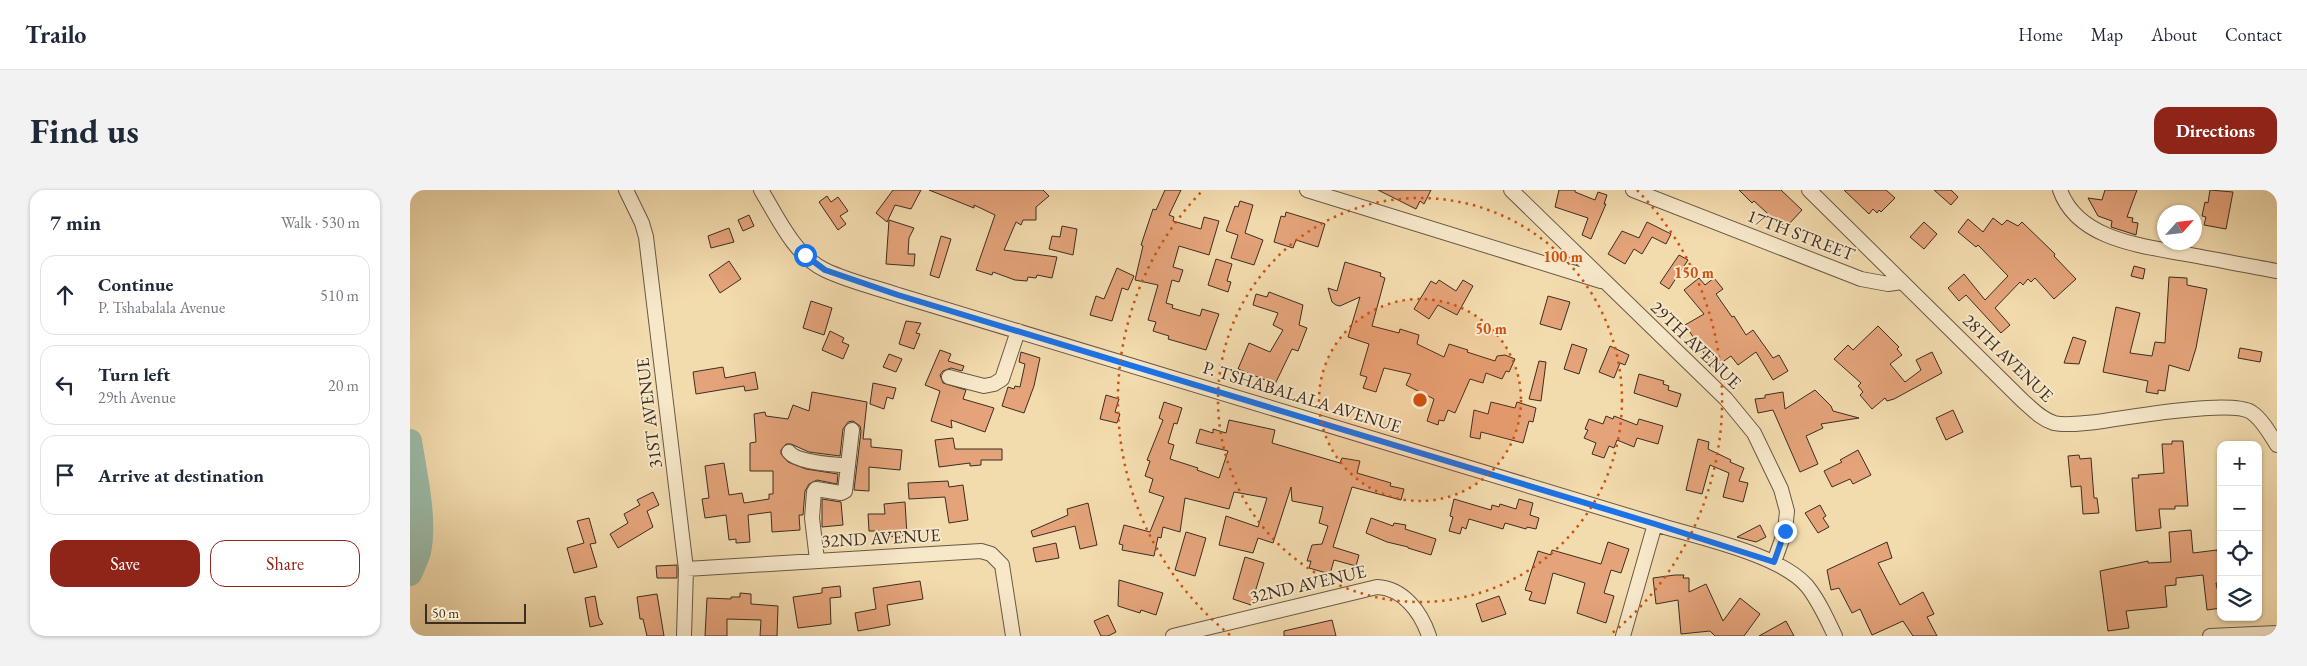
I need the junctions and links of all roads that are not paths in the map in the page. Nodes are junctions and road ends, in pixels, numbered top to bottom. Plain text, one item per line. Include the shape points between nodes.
1 (626, 190) edge
2 (761, 190) edge
3 (1308, 190) edge
4 (1511, 190) edge
5 (1633, 190) edge
6 (1809, 190) edge
7 (2060, 190) edge
8 (2277, 271) edge
9 (1604, 282) junction
10 (1902, 282) junction
11 (1018, 331) junction
12 (949, 377) dead end
13 (852, 430) dead end
14 (2277, 445) edge
15 (789, 452) dead end
16 (848, 466) junction
17 (1655, 524) junction
18 (817, 560) junction
19 (1774, 562) junction
20 (686, 569) junction
21 (2277, 633) edge
22 (684, 636) edge
23 (1013, 636) edge
24 (1173, 636) edge
25 (1429, 636) edge
26 (1623, 636) edge
27 (1835, 636) edge
28 (2210, 636) edge

1 - 20 street, 31ST AVENUE via 646,237
2 - 11 street, P. TSHABALALA AVENUE via 793,241 825,270
3 - 9 street
4 - 9 street, 29TH AVENUE
5 - 10 street, 17TH STREET via 1861,279 1888,284
6 - 10 street, 28TH AVENUE
7 - 8 street via 2073,212 2082,220 2115,238
9 - 19 street, 29TH AVENUE via 1726,400 1754,433 1781,489 1786,511 1785,531
10 - 14 street, 28TH AVENUE via 2046,420 2058,424 2079,424 2234,407 2258,418
11 - 12 street via 1002,380 984,386
11 - 17 street, P. TSHABALALA AVENUE
13 - 16 street
15 - 16 street via 809,460
16 - 18 street via 844,492 816,489 814,492 812,518
17 - 19 street, P. TSHABALALA AVENUE
17 - 26 street
18 - 20 street, 32ND AVENUE
18 - 23 street, 32ND AVENUE via 981,551 991,554 1002,565
19 - 27 street, P. TSHABALALA AVENUE via 1806,585 1825,613
20 - 22 street, 31ST AVENUE
21 - 28 street
24 - 25 street, 32ND AVENUE via 1377,587 1394,590 1409,602

